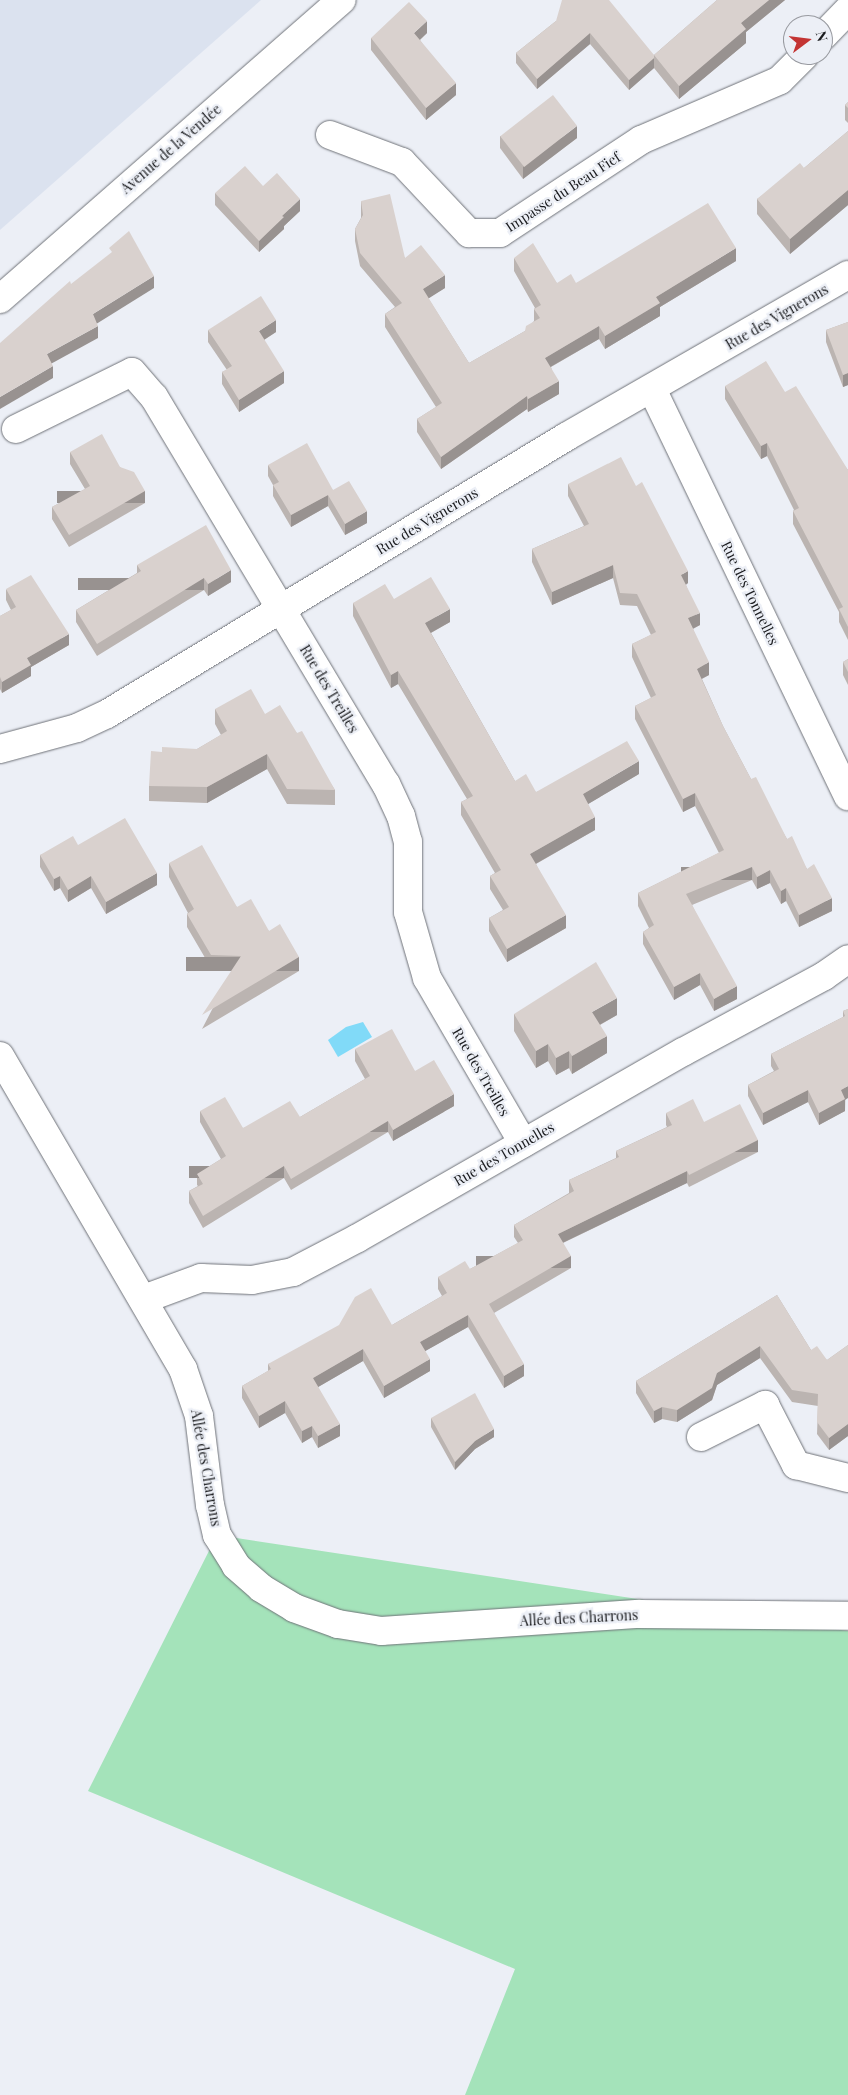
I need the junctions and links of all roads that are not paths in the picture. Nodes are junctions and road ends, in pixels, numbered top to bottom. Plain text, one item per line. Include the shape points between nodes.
1 (342, 0) edge
2 (848, 10) edge
3 (833, 26) edge
4 (795, 65) edge
5 (330, 135) dead end
6 (848, 275) edge
7 (0, 299) edge
8 (652, 389) junction
9 (16, 429) dead end
10 (281, 608) junction
11 (0, 749) edge
12 (848, 796) edge
13 (848, 959) edge
14 (0, 1056) edge
15 (523, 1143) junction
16 (144, 1299) junction
17 (701, 1437) dead end
18 (848, 1478) edge
19 (848, 1616) edge

1 - 7 street, Avenue de la Vendée
2 - 3 street
4 - 5 street, Impasse du Beau Fief via 780,80 641,140 500,233 469,233 402,162
6 - 8 street, Rue des Vignerons
8 - 10 street, Rue des Vignerons
8 - 12 street, Rue des Tonnelles
9 - 10 street, Rue des Treilles via 132,372 154,397
10 - 11 street, Rue des Vignerons via 107,714 78,728
10 - 15 street, Rue des Treilles via 386,784 401,816 408,842 408,912 427,978
13 - 15 street, Rue des Tonnelles via 824,976
14 - 16 street, Allée des Charrons
15 - 16 street, Rue des Tonnelles via 294,1272 252,1280 201,1278
16 - 19 street, Allée des Charrons via 183,1370 199,1416 217,1535 236,1566 261,1588 294,1608 338,1624 382,1631 639,1614
17 - 18 street via 764,1405 796,1465

